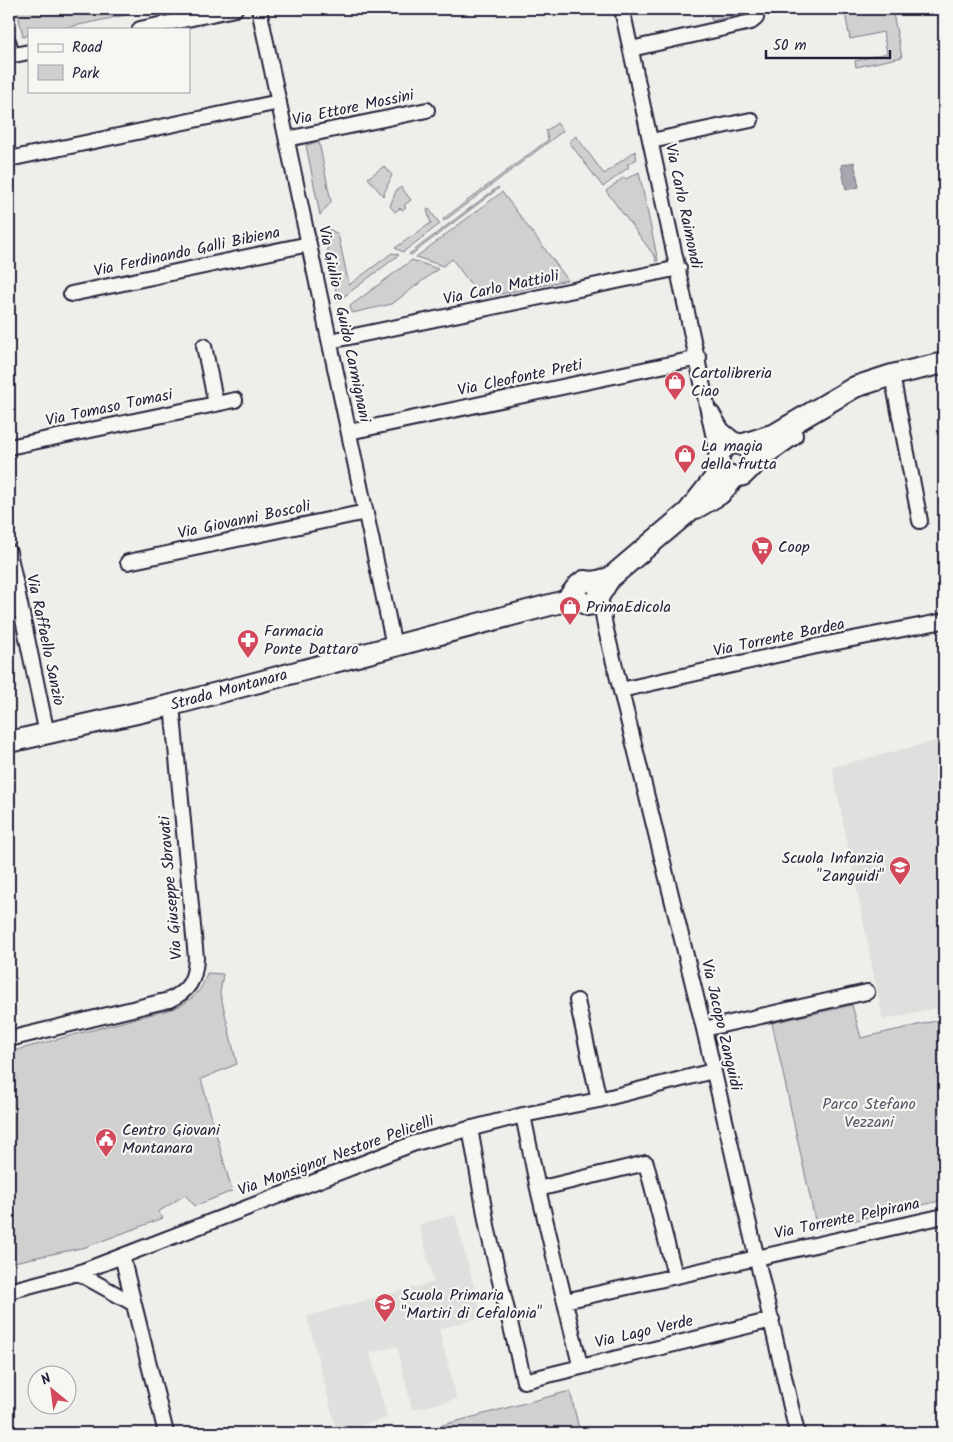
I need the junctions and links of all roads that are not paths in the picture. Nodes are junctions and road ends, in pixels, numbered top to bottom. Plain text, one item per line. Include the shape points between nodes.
1 (235, 9) edge
2 (259, 9) edge
3 (622, 9) edge
4 (757, 10) edge
5 (145, 28) edge
6 (631, 49) junction
7 (10, 52) edge
8 (28, 52) edge
9 (279, 102) junction
10 (427, 110) dead end
11 (752, 120) dead end
12 (287, 139) junction
13 (651, 141) junction
14 (9, 159) edge
15 (309, 244) junction
16 (679, 268) junction
17 (71, 294) dead end
18 (330, 341) junction
19 (204, 346) dead end
20 (699, 358) junction
21 (944, 363) edge
22 (892, 375) junction
23 (235, 400) dead end
24 (829, 401) junction
25 (216, 404) junction
26 (710, 410) junction
27 (349, 432) junction
28 (741, 444) junction
29 (9, 447) edge
30 (731, 468) junction
31 (366, 512) junction
32 (920, 521) dead end
33 (9, 552) edge
34 (128, 562) dead end
35 (12, 586) edge
36 (588, 593) junction
37 (944, 622) edge
38 (394, 646) junction
39 (621, 690) junction
40 (172, 705) junction
41 (47, 734) junction
42 (9, 742) edge
43 (867, 992) dead end
44 (577, 1001) dead end
45 (704, 1029) junction
46 (9, 1039) edge
47 (713, 1071) junction
48 (599, 1100) junction
49 (524, 1115) junction
50 (470, 1128) junction
51 (538, 1188) junction
52 (944, 1216) edge
53 (122, 1256) junction
54 (757, 1257) junction
55 (78, 1273) junction
56 (675, 1275) junction
57 (9, 1291) edge
58 (565, 1301) junction
59 (134, 1304) junction
60 (772, 1320) junction
61 (580, 1365) junction
62 (166, 1433) edge
63 (797, 1433) edge

1 - 5 street
2 - 9 street, Via Giulio e Guido Carmignani
3 - 6 street, Via Carlo Raimondi
4 - 6 street via 756,18 751,22
6 - 13 street, Via Carlo Raimondi
7 - 8 street
9 - 12 street, Via Giulio e Guido Carmignani
9 - 14 street
10 - 12 street, Via Ettore Mossini
11 - 13 street
12 - 15 street, Via Giulio e Guido Carmignani
13 - 16 street, Via Carlo Raimondi
15 - 17 street, Via Ferdinando Galli Bibiena
15 - 18 street, Via Giulio e Guido Carmignani
16 - 18 street, Via Carlo Mattioli
16 - 20 street, Via Carlo Raimondi
18 - 27 street, Via Giulio e Guido Carmignani
19 - 25 street
20 - 26 street, Via Carlo Raimondi
20 - 27 street, Via Cleofonte Preti
21 - 22 street, Strada Montanara
22 - 24 street, Strada Montanara via 855,387
22 - 32 street
23 - 25 street, Via Tomaso Tomasi
24 - 28 street, Strada Montanara via 775,434
24 - 30 street, Strada Montanara via 797,432
25 - 29 street, Via Tomaso Tomasi
26 - 28 street, Via Carlo Raimondi via 722,430
26 - 30 street, Via Carlo Raimondi via 713,436
27 - 31 street, Via Giulio e Guido Carmignani
28 - 30 street, Strada Montanara via 725,446
28 - 30 street via 750,450 753,458
30 - 36 street, Strada Montanara via 720,494 688,512
31 - 34 street, Via Giovanni Boscoli
31 - 38 street, Via Giulio e Guido Carmignani
33 - 35 street, Via Raffaello Sanzio
35 - 41 street, Via Raffaello Sanzio
36 - 38 street, Strada Montanara
36 - 39 street, Via Jacopo Zanguidi via 605,626
37 - 39 street, Via Torrente Bardea via 812,647
38 - 40 street, Strada Montanara
39 - 45 street, Via Jacopo Zanguidi
40 - 41 street, Strada Montanara
40 - 46 street, Via Giuseppe Sbravati via 196,958 196,973 191,985 169,1000
41 - 42 street, Strada Montanara
43 - 45 street
44 - 48 street
45 - 47 street, Via Jacopo Zanguidi
47 - 48 street, Via Monsignor Nestore Pelicelli
47 - 54 street, Via Jacopo Zanguidi
48 - 49 street, Via Monsignor Nestore Pelicelli
49 - 50 street, Via Monsignor Nestore Pelicelli
49 - 51 street
50 - 53 street, Via Monsignor Nestore Pelicelli via 415,1143
50 - 61 street, Via Lago Verde via 488,1231 524,1381
51 - 56 street via 646,1163
51 - 58 street
52 - 54 street, Via Torrente Pelpirana
53 - 55 street, Via Monsignor Nestore Pelicelli
53 - 59 street
54 - 56 street, Via Torrente Pelpirana
54 - 60 street, Via Jacopo Zanguidi
55 - 57 street, Via Monsignor Nestore Pelicelli
55 - 59 street
56 - 58 street, Via Torrente Pelpirana
58 - 61 street
59 - 62 street
60 - 61 street, Via Lago Verde
60 - 63 street, Via Jacopo Zanguidi

